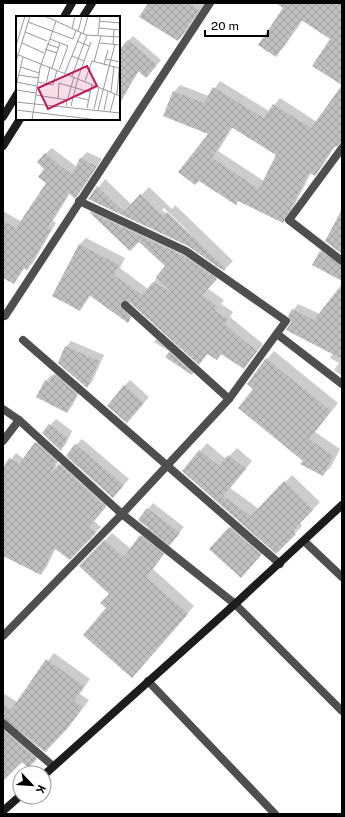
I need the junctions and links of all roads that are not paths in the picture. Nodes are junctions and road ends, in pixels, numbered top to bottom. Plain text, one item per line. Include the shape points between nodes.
1 (72, 3) edge
2 (92, 3) edge
3 (210, 3) edge
4 (65, 16) edge
5 (84, 16) edge
6 (16, 96) edge
7 (3, 117) edge
8 (19, 120) edge
9 (3, 146) edge
10 (342, 148) edge
11 (79, 201) junction
12 (342, 261) edge
13 (125, 305) dead end
14 (3, 314) edge
15 (277, 334) junction
16 (23, 340) dead end
17 (342, 384) edge
18 (228, 399) junction
19 (3, 409) edge
20 (19, 420) junction
21 (3, 442) edge
22 (167, 465) junction
23 (342, 505) edge
24 (122, 514) junction
25 (304, 541) junction
26 (280, 564) junction
27 (342, 577) edge
28 (235, 604) junction
29 (3, 636) edge
30 (148, 681) junction
31 (342, 711) edge
32 (3, 723) edge
33 (53, 766) joint
34 (12, 803) edge
35 (3, 811) edge
36 (275, 814) edge

1 - 4 main road
2 - 5 main road
3 - 11 street
6 - 7 main road
8 - 9 main road
10 - 12 street via 289,220
11 - 14 street via 5,316
11 - 15 street via 186,251 286,321
13 - 18 street
15 - 17 street
15 - 18 street
16 - 22 street
18 - 22 street
19 - 20 street
20 - 21 street
20 - 24 street
22 - 24 street
22 - 26 street
23 - 25 main road
24 - 28 street
24 - 29 street
25 - 26 main road
25 - 27 street
26 - 28 main road
28 - 30 main road
28 - 31 street
30 - 33 main road
30 - 36 street
32 - 33 street
34 - 35 main road

